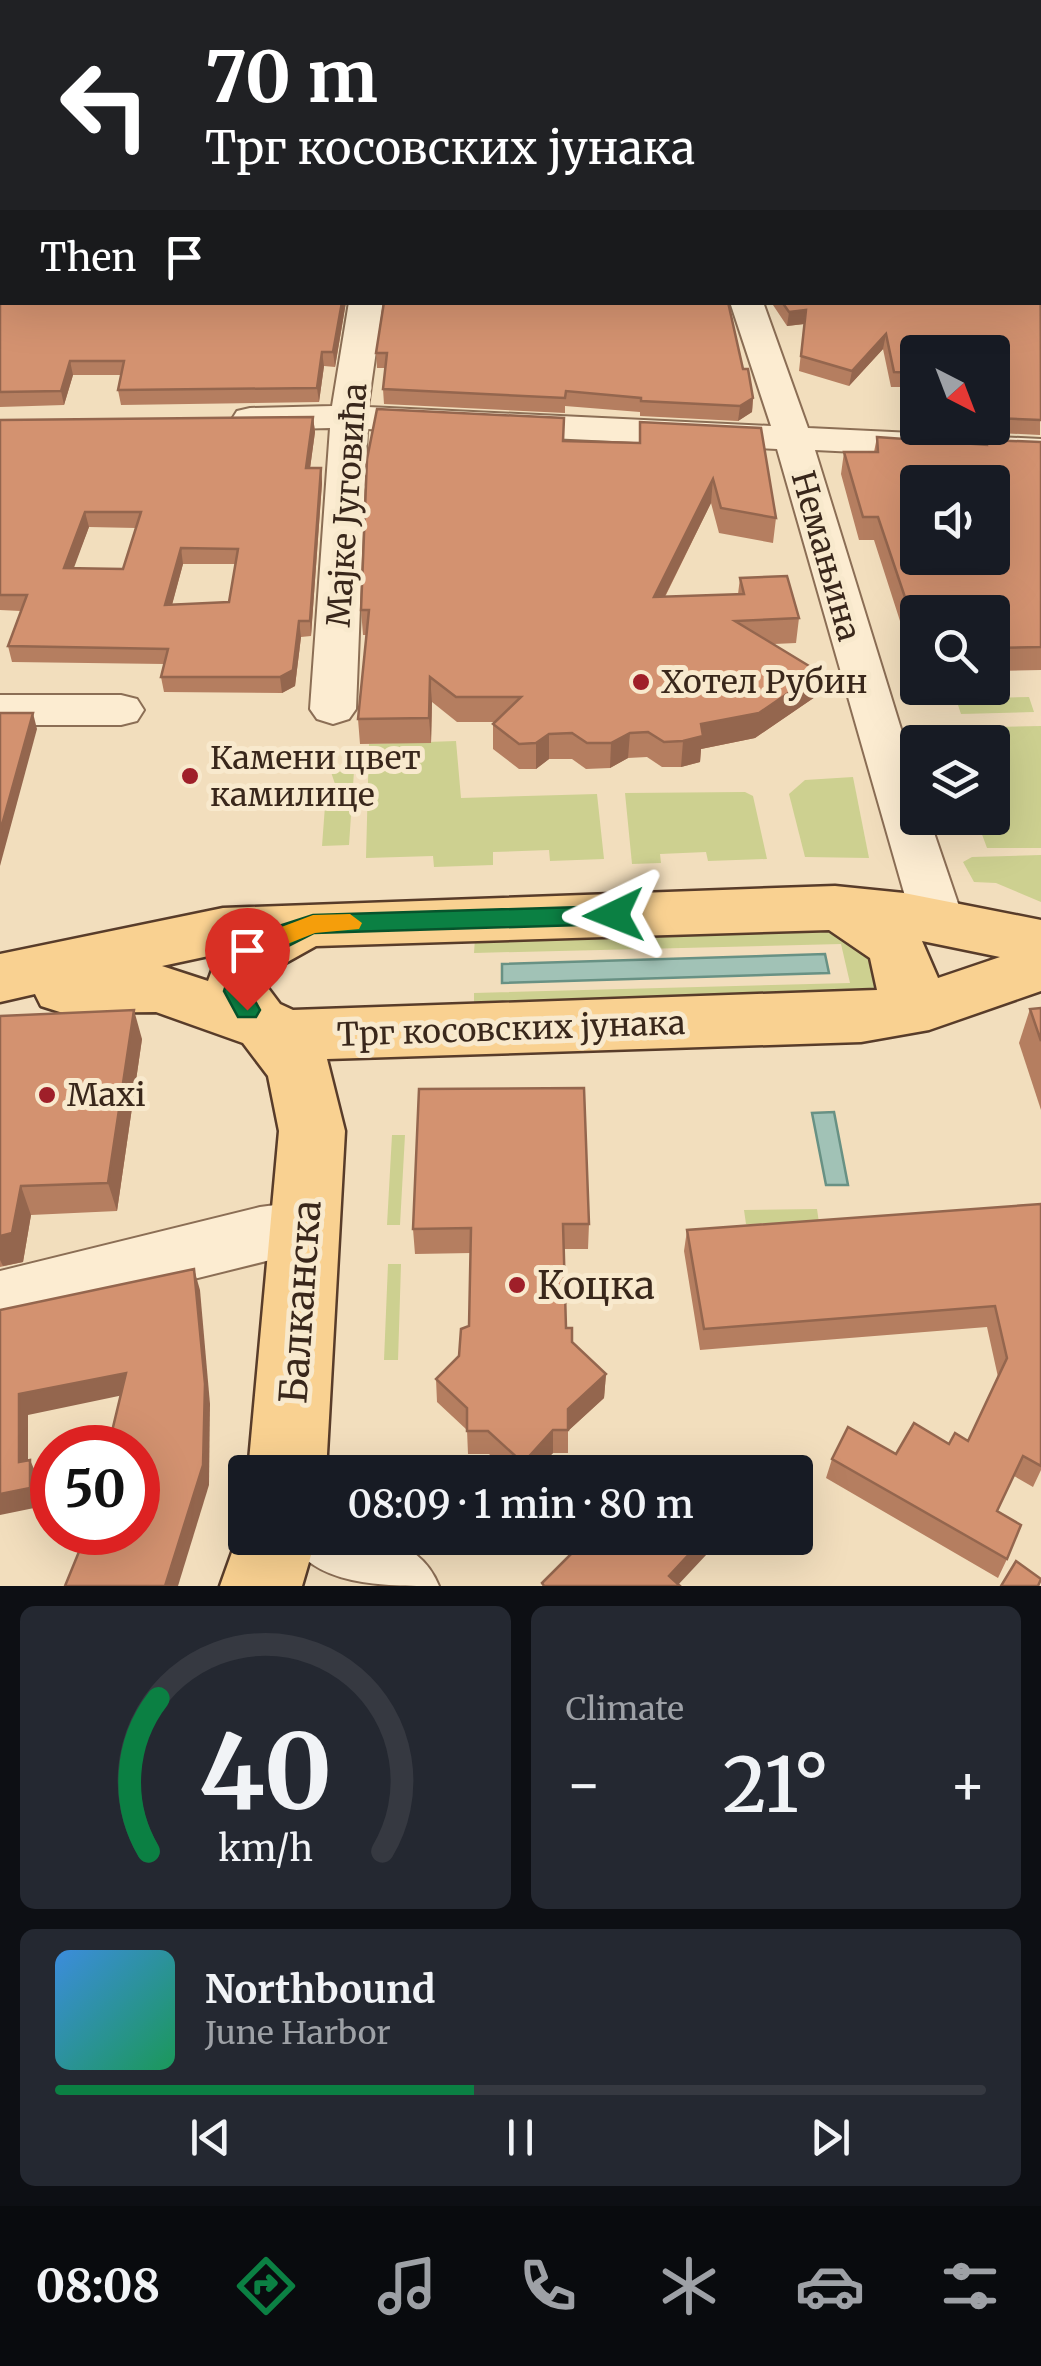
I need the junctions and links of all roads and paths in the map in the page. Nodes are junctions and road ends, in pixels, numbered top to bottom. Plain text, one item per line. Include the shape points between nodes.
1 (366, 305) edge
2 (747, 305) edge
3 (350, 417) junction
4 (220, 420) edge
5 (792, 438) junction
6 (1041, 450) edge
7 (333, 709) dead end
8 (0, 710) edge
9 (121, 710) dead end
10 (834, 908) junction
11 (313, 924) junction
12 (939, 924) junction
13 (1041, 943) edge
14 (1041, 968) edge
15 (0, 978) edge
16 (0, 986) edge
17 (884, 1005) junction
18 (262, 1025) junction
19 (398, 1033) junction
20 (312, 1131) junction
21 (306, 1227) junction
22 (0, 1299) edge
23 (287, 1455) edge
24 (271, 1555) edge
25 (352, 1555) edge
26 (261, 1586) edge
27 (404, 1586) edge

1 - 3 street, Мајке Југовића
2 - 5 street, Немањина
3 - 4 street
3 - 5 street
3 - 7 street, Мајке Југовића
5 - 6 street
5 - 12 street, Немањина
8 - 9 street
10 - 11 main road
10 - 12 main road
10 - 17 main road via 889,937 906,962
11 - 15 main road via 223,930
11 - 18 main road via 246,957 236,991
12 - 13 main road
12 - 17 main road via 934,968
14 - 17 main road, Трг косовских јунака via 930,1006
16 - 18 main road, Трг косовских јунака via 157,988
17 - 19 main road, Трг косовских јунака
18 - 19 main road, Трг косовских јунака via 288,1034
18 - 20 main road, Балканска via 298,1068
19 - 20 main road, Балканска via 344,1068
20 - 21 main road, Балканска
21 - 22 street
21 - 23 main road, Балканска
24 - 26 main road
25 - 27 street

